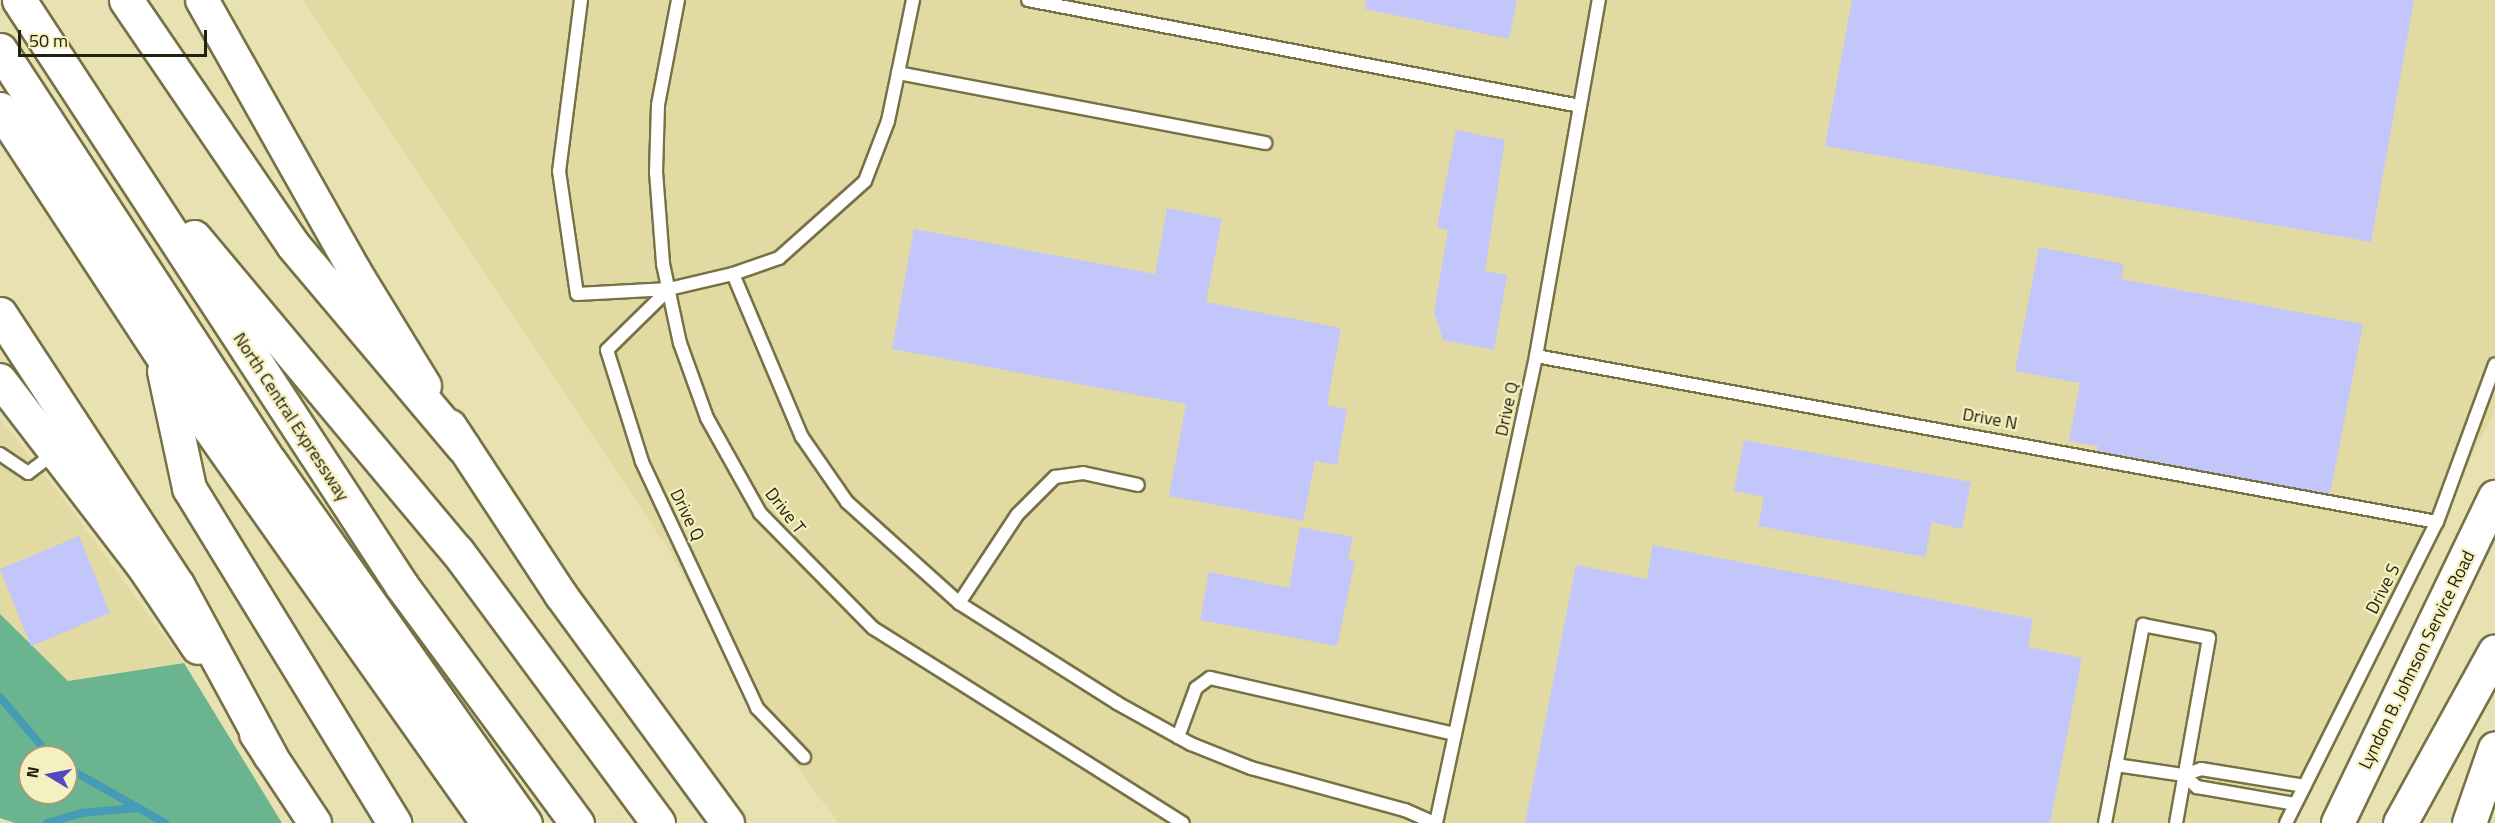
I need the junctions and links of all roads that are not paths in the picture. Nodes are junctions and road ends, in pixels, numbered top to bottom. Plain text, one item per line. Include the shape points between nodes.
1 (19, 0) edge
2 (126, 0) edge
3 (202, 0) edge
4 (581, 0) edge
5 (678, 0) edge
6 (913, 0) edge
7 (1028, 0) edge
8 (1599, 0) edge
9 (0, 50) edge
10 (898, 73) junction
11 (1580, 106) junction
12 (0, 109) edge
13 (1264, 143) dead end
14 (133, 176) junction
15 (733, 274) junction
16 (669, 289) junction
17 (0, 314) edge
18 (159, 352) junction
19 (1536, 356) junction
20 (2495, 364) edge
21 (0, 380) edge
22 (463, 447) junction
23 (57, 451) junction
24 (0, 454) edge
25 (1138, 485) dead end
26 (2495, 497) edge
27 (2437, 522) junction
28 (959, 603) junction
29 (2495, 651) edge
30 (2495, 659) edge
31 (1455, 734) junction
32 (1178, 736) junction
33 (2495, 748) edge
34 (270, 755) junction
35 (804, 757) dead end
36 (2116, 765) junction
37 (2184, 775) junction
38 (2305, 786) junction
39 (2295, 804) junction
40 (387, 811) edge
41 (315, 823) edge
42 (488, 823) edge
43 (525, 823) edge
44 (577, 823) edge
45 (658, 823) edge
46 (728, 823) edge
47 (1183, 823) edge
48 (1435, 823) edge
49 (2105, 823) edge
50 (2176, 823) edge
51 (2286, 823) edge
52 (2338, 823) edge
53 (2400, 823) edge
54 (2424, 823) edge
55 (2469, 823) edge

1 - 14 highway, North Central Expressway
2 - 22 highway via 293,245
3 - 22 main road via 354,270
4 - 16 lane via 559,171 577,294
5 - 16 lane, Drive T via 658,105 658,207
6 - 10 lane
7 - 11 lane
8 - 11 lane, Drive Q
9 - 43 highway via 270,462
10 - 13 lane
10 - 15 lane via 888,121 865,181 779,258
11 - 19 lane, Drive Q
12 - 18 highway
14 - 44 highway, North Central Expressway via 402,586
14 - 45 highway via 191,232 457,550
15 - 16 lane
15 - 28 lane via 809,446 847,502
16 - 35 lane, Drive Q via 607,350 642,462 757,708
16 - 47 lane, Drive T via 680,343 707,418 759,513 812,570 873,628 938,674
17 - 34 highway via 177,584
18 - 40 highway via 189,488
18 - 42 highway
19 - 27 lane, Drive N
19 - 31 lane, Drive Q
20 - 27 lane, Drive S
21 - 23 main road
22 - 46 main road via 568,605
23 - 24 lane via 28,473
23 - 34 main road via 145,569
25 - 28 lane via 1083,473 1055,477 1017,515
26 - 52 main road, Lyndon B. Johnson Service Road
27 - 38 lane, Drive S
28 - 32 lane
29 - 53 highway
30 - 54 highway
31 - 32 lane via 1210,678 1196,688
31 - 48 lane, Drive Q
32 - 48 lane via 1251,768 1405,810
33 - 55 highway
34 - 41 main road
36 - 37 lane
36 - 37 lane via 2143,625 2209,638
36 - 49 lane
37 - 38 lane via 2201,769
37 - 39 lane via 2197,787
37 - 50 lane
38 - 39 lane, Drive S
39 - 51 lane, Drive S

